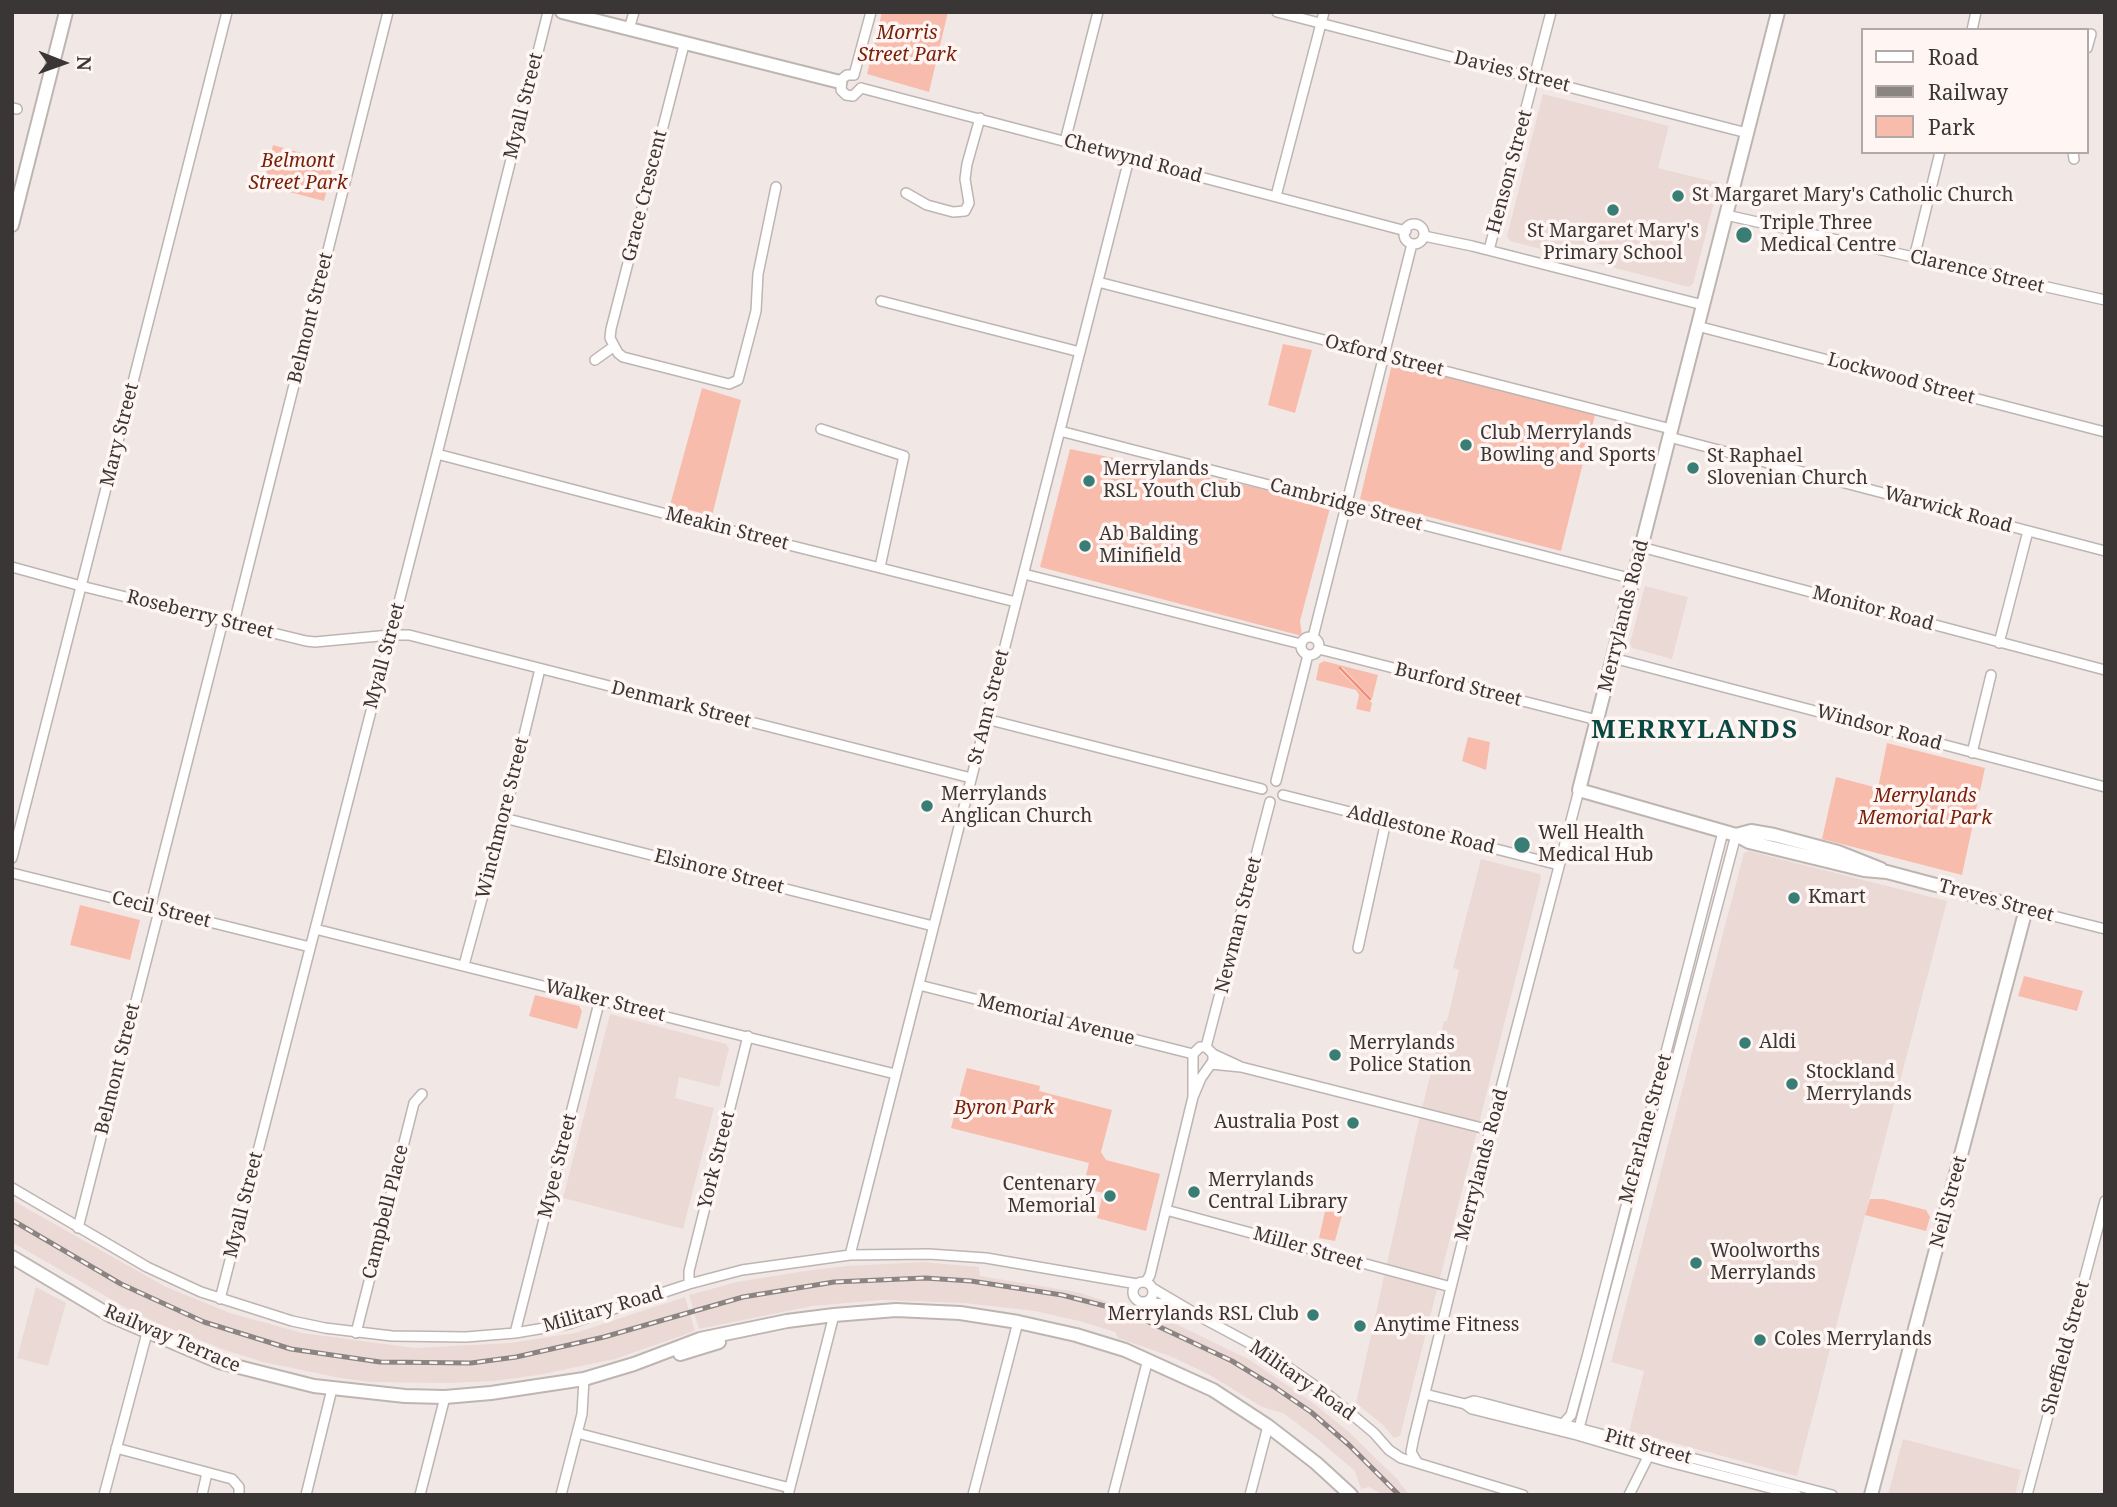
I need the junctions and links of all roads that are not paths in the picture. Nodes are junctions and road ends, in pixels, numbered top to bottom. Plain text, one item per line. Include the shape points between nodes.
1 (66, 12) edge
2 (227, 12) edge
3 (388, 12) edge
4 (548, 12) edge
5 (562, 12) edge
6 (634, 12) edge
7 (871, 12) edge
8 (1098, 12) edge
9 (1276, 12) edge
10 (1324, 12) edge
11 (1551, 12) edge
12 (1778, 12) edge
13 (1321, 24) junction
14 (629, 29) junction
15 (2091, 34) dead end
16 (2089, 41) edge
17 (684, 45) junction
18 (854, 75) junction
19 (1534, 78) junction
20 (840, 82) junction
21 (861, 88) junction
22 (979, 118) junction
23 (1747, 133) junction
24 (1065, 141) junction
25 (1940, 154) edge
26 (1129, 159) junction
27 (776, 187) dead end
28 (906, 193) dead end
29 (1276, 196) junction
30 (1726, 215) junction
31 (12, 225) edge
32 (1406, 231) junction
33 (1424, 236) junction
34 (1412, 244) junction
35 (1489, 250) junction
36 (1914, 258) junction
37 (1098, 282) junction
38 (2105, 300) edge
39 (881, 301) dead end
40 (1703, 305) junction
41 (1697, 326) junction
42 (613, 347) junction
43 (1080, 352) junction
44 (1383, 356) junction
45 (595, 360) dead end
46 (821, 429) dead end
47 (1060, 431) junction
48 (2105, 432) edge
49 (1670, 433) junction
50 (438, 454) junction
51 (1346, 505) junction
52 (2028, 531) junction
53 (1641, 547) junction
54 (2105, 551) edge
55 (12, 567) edge
56 (880, 567) junction
57 (1024, 574) junction
58 (1633, 579) junction
59 (81, 586) junction
60 (1016, 602) junction
61 (223, 621) junction
62 (234, 624) junction
63 (390, 635) junction
64 (1312, 637) junction
65 (1999, 643) junction
66 (1301, 644) junction
67 (1319, 649) junction
68 (1308, 655) junction
69 (1613, 657) junction
70 (540, 669) junction
71 (2105, 670) edge
72 (1991, 675) dead end
73 (986, 719) junction
74 (1597, 720) junction
75 (1972, 753) junction
76 (971, 778) junction
77 (1276, 781) junction
78 (2105, 787) edge
79 (1262, 789) junction
80 (1579, 790) junction
81 (1283, 794) junction
82 (1270, 802) junction
83 (504, 818) junction
84 (1386, 821) junction
85 (1729, 833) junction
86 (12, 858) edge
87 (1559, 865) junction
88 (12, 873) edge
89 (154, 909) junction
90 (2026, 909) junction
91 (933, 926) junction
92 (315, 929) junction
93 (2105, 929) edge
94 (310, 947) junction
95 (1358, 948) dead end
96 (464, 965) junction
97 (919, 985) junction
98 (600, 999) junction
99 (748, 1036) junction
100 (1193, 1058) junction
101 (1210, 1058) junction
102 (895, 1074) junction
103 (422, 1094) dead end
104 (1193, 1097) junction
105 (1490, 1130) junction
106 (12, 1188) edge
107 (2105, 1201) edge
108 (1166, 1210) junction
109 (78, 1227) junction
110 (850, 1255) junction
111 (12, 1257) edge
112 (1094, 1278) junction
113 (689, 1284) junction
114 (1145, 1285) junction
115 (1451, 1287) junction
116 (1133, 1296) junction
117 (220, 1299) junction
118 (1144, 1302) junction
119 (1195, 1314) junction
120 (834, 1315) junction
121 (1018, 1322) junction
122 (147, 1333) junction
123 (356, 1333) junction
124 (515, 1333) junction
125 (1148, 1359) junction
126 (583, 1379) junction
127 (332, 1389) junction
128 (1425, 1394) junction
129 (444, 1396) junction
130 (1465, 1404) junction
131 (1563, 1424) junction
132 (1268, 1426) junction
133 (1579, 1428) junction
134 (577, 1433) junction
135 (116, 1448) junction
136 (1650, 1452) junction
137 (1418, 1462) junction
138 (207, 1473) junction
139 (789, 1491) edge
140 (1765, 1491) edge
141 (104, 1495) edge
142 (202, 1495) edge
143 (239, 1495) edge
144 (306, 1495) edge
145 (420, 1495) edge
146 (561, 1495) edge
147 (974, 1495) edge
148 (1113, 1495) edge
149 (1250, 1495) edge
150 (1351, 1495) edge
151 (1523, 1495) edge
152 (1629, 1495) edge
153 (1797, 1495) edge
154 (1832, 1495) edge
155 (1871, 1495) edge
156 (2027, 1495) edge

1 - 31 main road
2 - 59 street, Mary Street
3 - 62 street, Belmont Street
4 - 50 street, Myall Street
5 - 14 main road
6 - 14 street
7 - 18 street
8 - 24 street
9 - 13 street, Davies Street
10 - 13 street
11 - 19 street, Henson Street
12 - 23 main road, Merrylands Road
13 - 19 street, Davies Street
13 - 29 street
14 - 17 main road
15 - 16 street
17 - 20 main road
17 - 42 street, Grace Crescent via 611,329
18 - 20 street
18 - 21 street
19 - 23 street, Davies Street
19 - 35 street, Henson Street
20 - 21 street via 843,93 850,96
21 - 22 street, Chetwynd Road
22 - 24 street, Chetwynd Road
22 - 28 street via 967,164 965,211 934,207
23 - 30 main road, Merrylands Road
24 - 26 street, Chetwynd Road
25 - 36 street
26 - 29 street, Chetwynd Road
26 - 37 street, St Ann Street
27 - 42 street via 758,275 756,311 736,383 624,357
29 - 32 street, Chetwynd Road
30 - 36 street, Clarence Street
30 - 40 main road, Merrylands Road
32 - 33 street via 1416,225
32 - 34 street
33 - 34 street
33 - 35 street
34 - 44 street
35 - 40 street
36 - 38 street, Clarence Street
37 - 43 street, St Ann Street
37 - 44 street, Oxford Street
39 - 43 street
40 - 41 main road, Merrylands Road
41 - 48 street, Lockwood Street
41 - 49 main road, Merrylands Road
42 - 45 street
43 - 47 street, St Ann Street
44 - 49 street, Oxford Street
44 - 51 street
46 - 56 street via 904,456
47 - 51 street, Cambridge Street
47 - 57 street, St Ann Street
49 - 52 street, Warwick Road
49 - 53 main road, Merrylands Road
50 - 56 street, Meakin Street
50 - 63 street, Myall Street
51 - 58 street, Cambridge Street
51 - 64 street
52 - 54 street, Warwick Road
52 - 65 street
53 - 58 main road, Merrylands Road
53 - 65 street, Monitor Road
55 - 59 street, Roseberry Street
56 - 60 street, Meakin Street
57 - 60 street, St Ann Street
57 - 66 street
58 - 69 main road, Merrylands Road
59 - 61 street, Roseberry Street
59 - 86 street, Mary Street
60 - 73 street, St Ann Street
61 - 62 street, Roseberry Street
61 - 89 street, Belmont Street
62 - 63 street, Roseberry Street via 315,642
63 - 70 street, Denmark Street via 409,635
63 - 92 street, Myall Street
64 - 66 street
64 - 67 street
65 - 71 street, Monitor Road
66 - 68 street
67 - 68 street
67 - 74 street, Burford Street
68 - 77 street
69 - 74 main road, Merrylands Road
69 - 75 street, Windsor Road
70 - 76 street, Denmark Street
70 - 83 street, Winchmore Street
72 - 75 street
73 - 76 street, St Ann Street
73 - 79 street
74 - 80 main road, Merrylands Road
75 - 78 street, Windsor Road
76 - 91 street, St Ann Street
77 - 79 street
77 - 81 street
79 - 82 street via 1264,799
80 - 85 main road, Treves Street
80 - 87 street, Merrylands Road
81 - 82 street
81 - 84 street, Addlestone Road
82 - 101 street, Newman Street
83 - 91 street, Elsinore Street
83 - 96 street, Winchmore Street
84 - 87 street, Addlestone Road
84 - 95 street
85 - 90 main road, Treves Street via 1749,842
85 - 131 street, McFarlane Street via 1571,1415
85 - 133 street, McFarlane Street
87 - 105 street, Merrylands Road
88 - 89 street, Cecil Street
89 - 94 street, Cecil Street
89 - 109 street, Belmont Street
90 - 93 street, Treves Street
90 - 155 main road, Neil Street
91 - 97 street, St Ann Street
92 - 94 street, Myall Street
92 - 96 street, Walker Street
94 - 117 street, Myall Street
96 - 98 street, Walker Street
97 - 100 street, Memorial Avenue
97 - 102 street, St Ann Street
98 - 99 street, Walker Street
98 - 124 street, Myee Street
99 - 102 street, Walker Street
99 - 113 street, York Street
100 - 101 street via 1196,1049
100 - 101 street, Memorial Avenue via 1201,1068
100 - 104 street, Newman Street
101 - 104 street, Newman Street
101 - 105 street
102 - 110 street, St Ann Street
103 - 123 street, Campbell Place via 414,1103
104 - 108 street, Newman Street
105 - 115 street, Merrylands Road
106 - 109 street, Military Road
107 - 156 street, Sheffield Street
108 - 114 street, Newman Street
108 - 115 street, Miller Street
109 - 117 street, Military Road via 177,1282
110 - 112 street, Military Road via 986,1258
110 - 113 street, Military Road via 790,1262
111 - 122 main road, Railway Terrace
112 - 114 street, Military Road
112 - 116 street, Military Road
113 - 124 street, Military Road via 568,1324
114 - 116 street via 1133,1289
114 - 118 street via 1152,1296
114 - 119 street, Military Road
115 - 128 street, Merrylands Road
116 - 118 street
117 - 123 street, Military Road via 292,1321
118 - 119 street, Military Road
119 - 137 street, Military Road via 1291,1368 1389,1450
120 - 121 main road, Railway Terrace via 909,1310
120 - 126 main road, Railway Terrace via 700,1339
120 - 139 street
121 - 125 main road, Railway Terrace
121 - 147 street
122 - 127 main road, Railway Terrace via 234,1367
122 - 135 street
123 - 124 street, Military Road via 426,1338
125 - 132 main road, Railway Terrace via 1213,1390
125 - 148 street
126 - 129 main road, Railway Terrace
126 - 134 street
127 - 129 main road, Railway Terrace
127 - 144 street
128 - 130 street, Pitt Street
128 - 137 street, Merrylands Road via 1411,1452
129 - 145 street
130 - 131 street, Pitt Street via 1474,1401
130 - 136 street, Pitt Street
131 - 133 street, Pitt Street
132 - 149 street
132 - 150 main road, Railway Terrace
133 - 136 street, Pitt Street
134 - 139 street
134 - 146 street
135 - 138 street
135 - 141 street
136 - 140 street, Pitt Street
136 - 152 street
136 - 154 street, Pitt Street
137 - 151 street
138 - 142 street
138 - 143 street via 237,1482
140 - 153 street, Pitt Street

